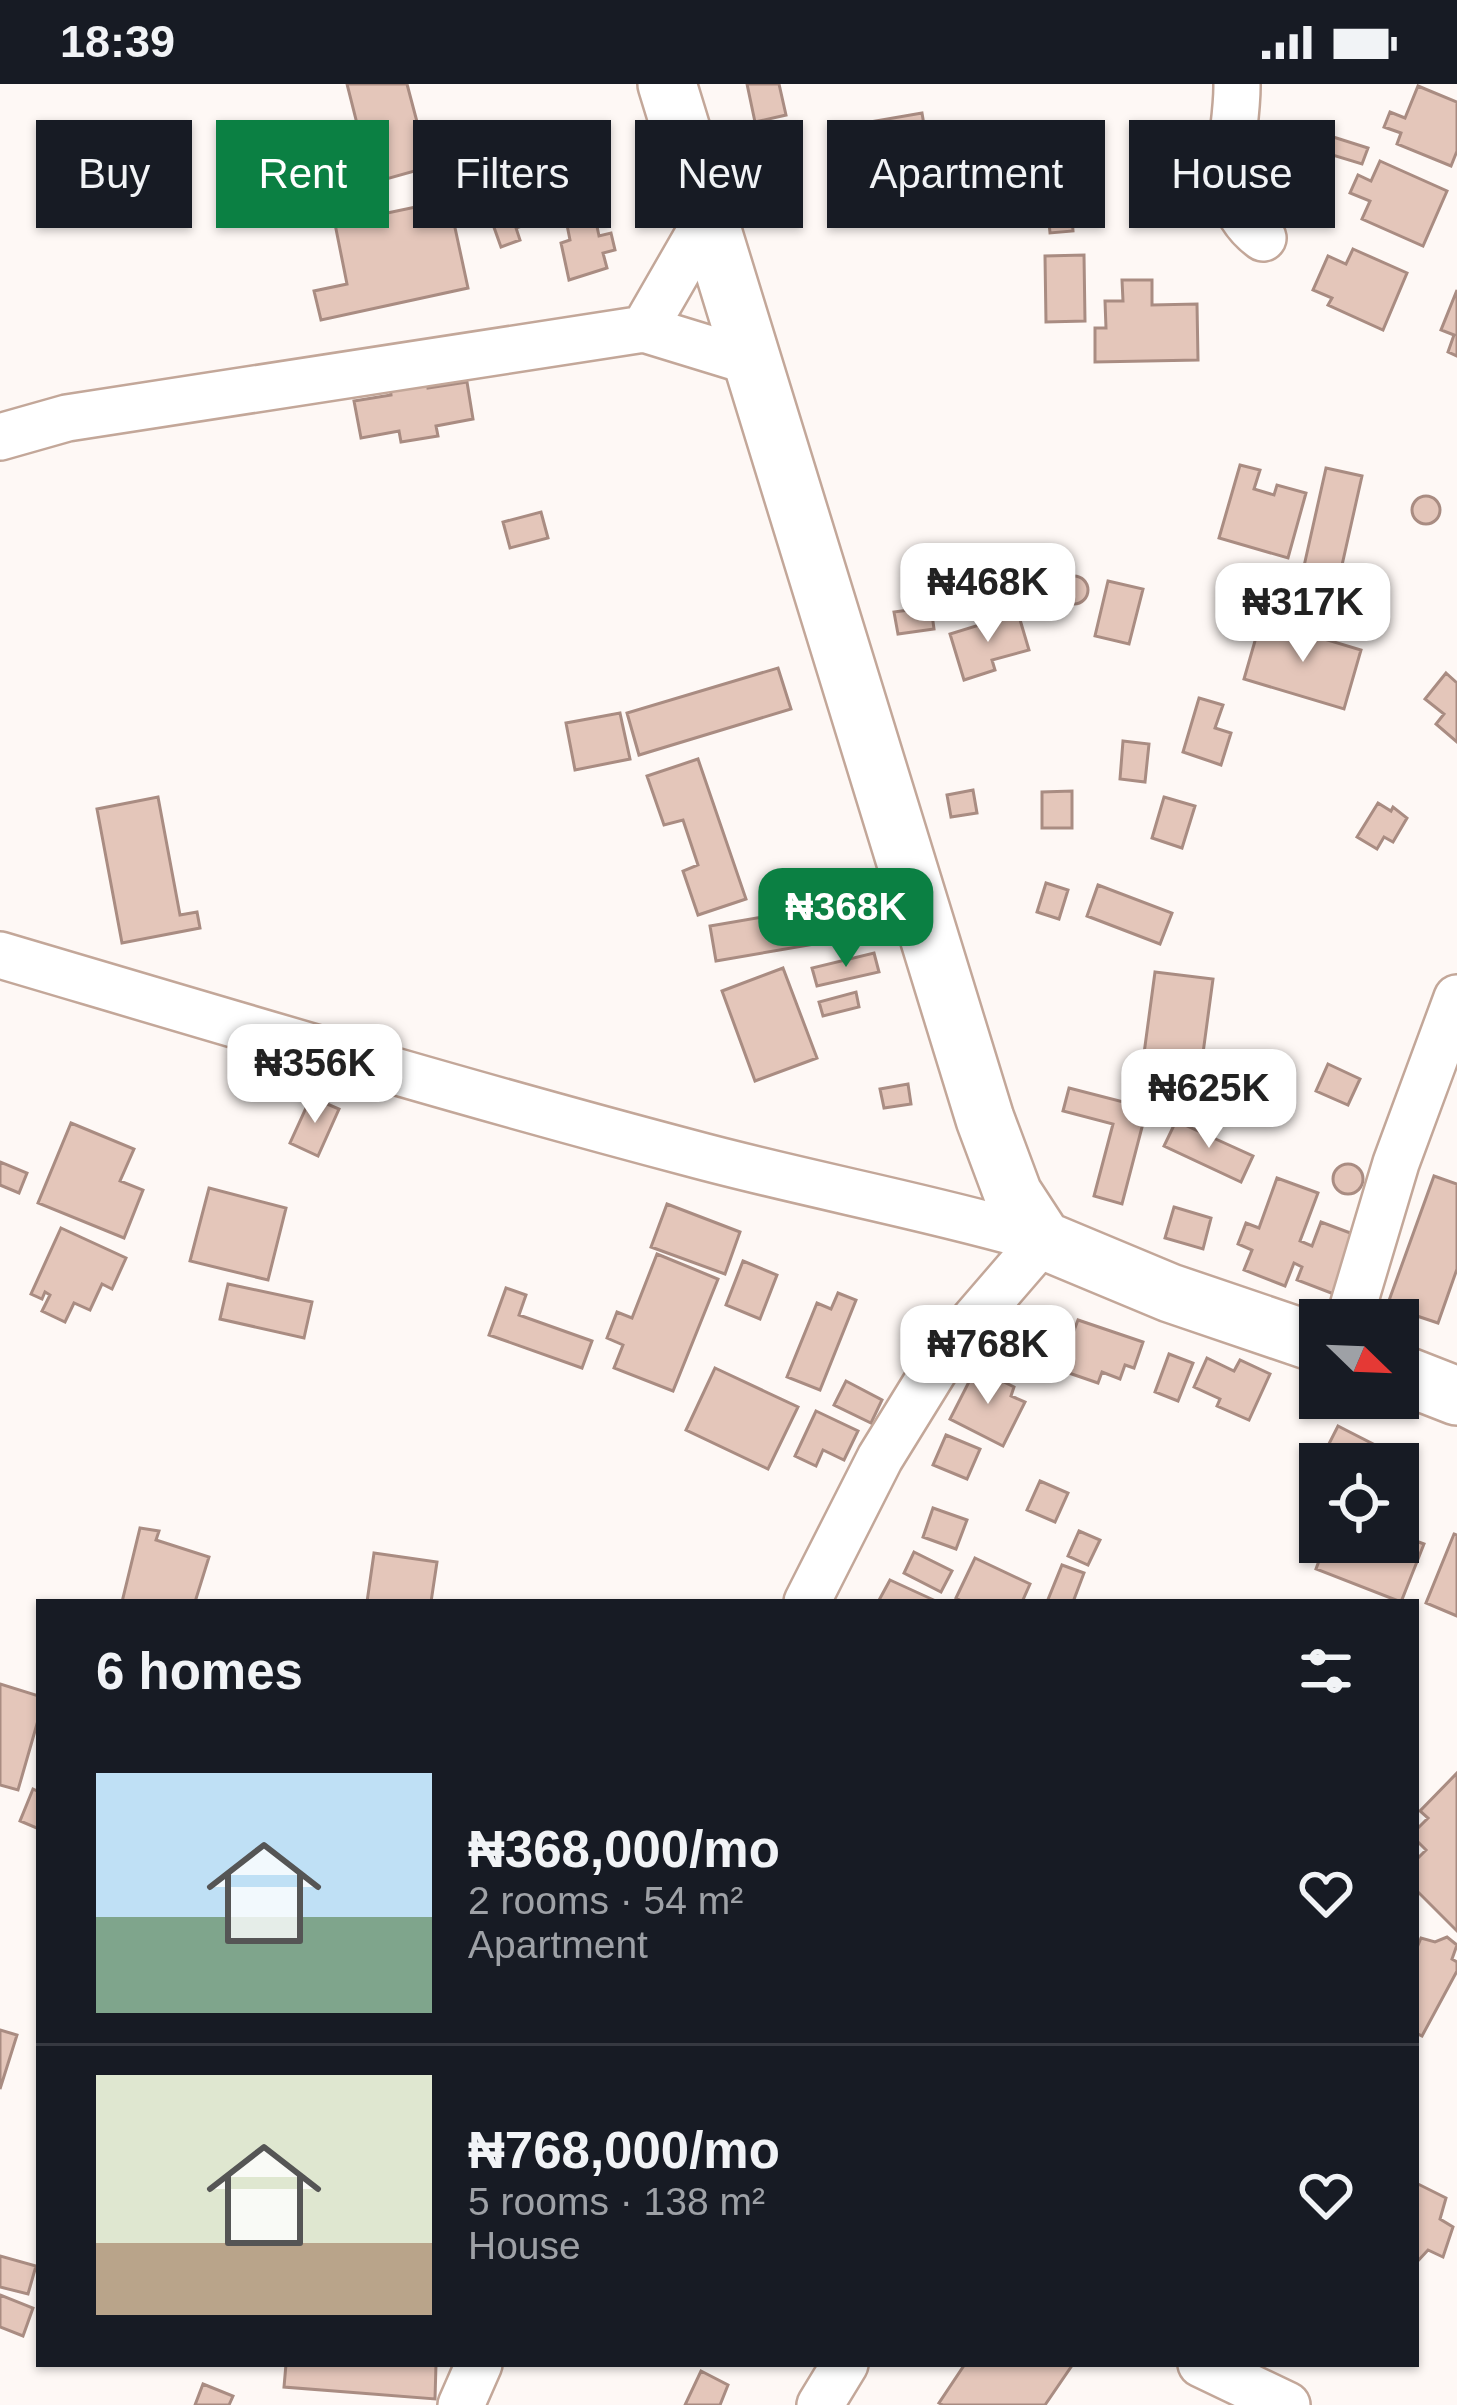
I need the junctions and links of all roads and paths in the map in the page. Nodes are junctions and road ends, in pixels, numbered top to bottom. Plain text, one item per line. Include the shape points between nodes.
1 (667, 84) edge
2 (1237, 84) edge
3 (679, 120) edge
4 (703, 228) edge
5 (714, 228) edge
6 (1263, 238) dead end
7 (644, 329) junction
8 (755, 363) junction
9 (0, 437) edge
10 (0, 955) edge
11 (1457, 998) edge
12 (1043, 1240) junction
13 (1355, 1299) edge
14 (1299, 1337) edge
15 (1419, 1381) edge
16 (1457, 1396) edge
17 (809, 1599) edge
18 (478, 2367) edge
19 (842, 2367) edge
20 (1207, 2367) edge
21 (461, 2405) edge
22 (820, 2405) edge
23 (1287, 2405) edge

1 - 3 street
2 - 6 street via 1228,178 1244,225
4 - 7 street
5 - 8 street
7 - 8 street
7 - 9 street via 67,418
8 - 12 street via 985,1119 1013,1194
10 - 12 street via 478,1097
11 - 13 street
12 - 14 street
12 - 17 street via 943,1356
15 - 16 street
18 - 21 street
19 - 22 street
20 - 23 street

